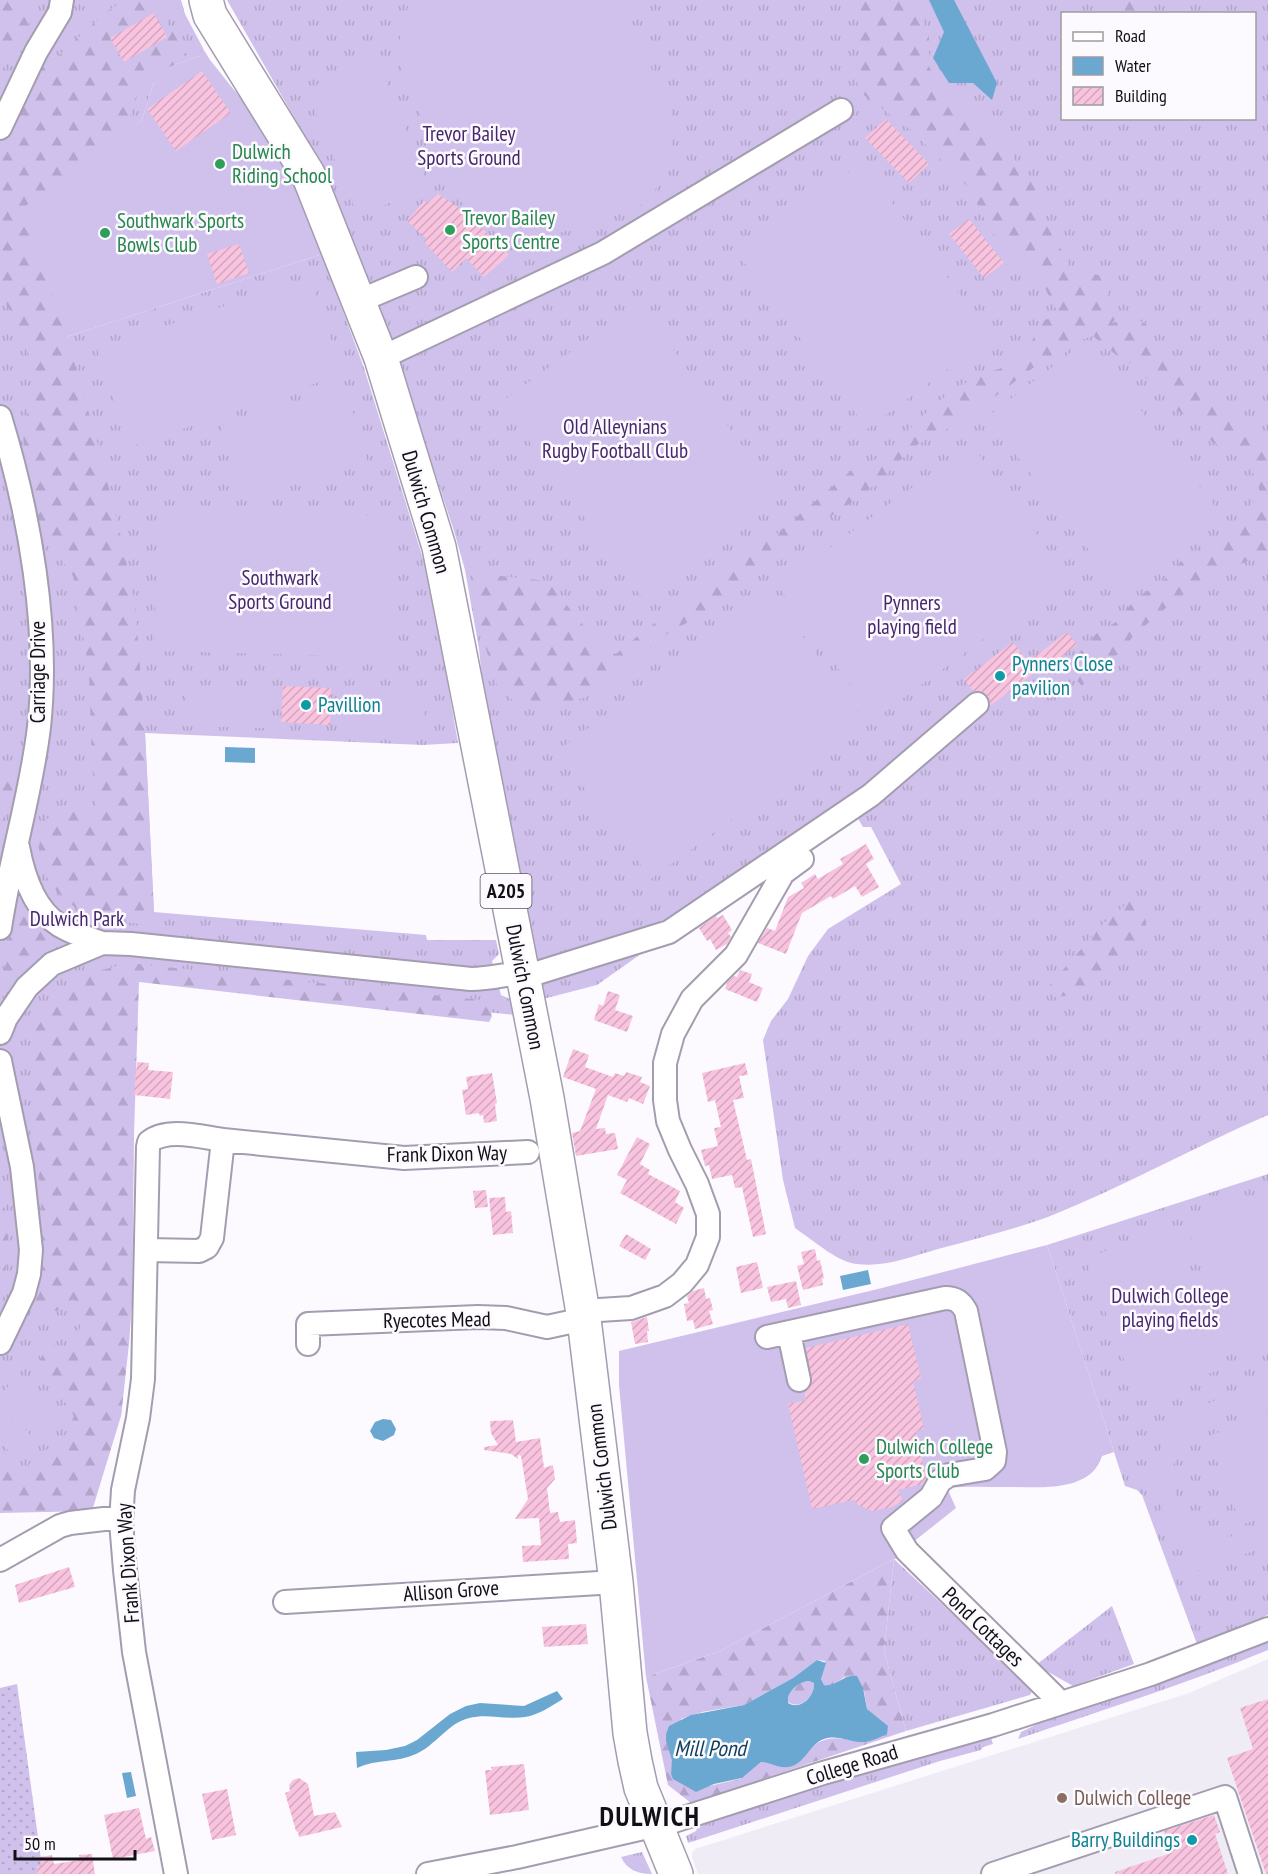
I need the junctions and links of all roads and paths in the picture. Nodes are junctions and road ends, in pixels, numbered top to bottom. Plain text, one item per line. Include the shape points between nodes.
1 (206, 0) edge
2 (65, 4) edge
3 (841, 110) dead end
4 (0, 128) edge
5 (416, 277) dead end
6 (359, 301) junction
7 (381, 358) junction
8 (0, 417) edge
9 (977, 704) dead end
10 (17, 842) junction
11 (802, 859) dead end
12 (0, 928) edge
13 (102, 943) junction
14 (522, 976) junction
15 (0, 1033) edge
16 (0, 1061) edge
17 (222, 1140) junction
18 (528, 1152) dead end
19 (146, 1250) junction
20 (584, 1315) junction
21 (0, 1343) edge
22 (308, 1344) dead end
23 (799, 1380) dead end
24 (121, 1517) junction
25 (0, 1560) edge
26 (616, 1582) junction
27 (285, 1602) dead end
28 (1268, 1629) edge
29 (1058, 1704) junction
30 (656, 1826) junction
31 (519, 1865) edge
32 (176, 1874) edge
33 (428, 1874) edge
34 (676, 1874) edge
35 (993, 1874) edge
36 (1251, 1874) edge

1 - 6 highway, Dulwich Common / A205 via 210,15 308,174
2 - 4 street via 28,68
3 - 7 street via 603,253
5 - 6 street
6 - 7 highway, Dulwich Common / A205
7 - 14 highway, Dulwich Common / A205 via 439,547
8 - 10 street, Carriage Drive via 22,501 39,611 39,726
9 - 14 street via 871,795 669,932
10 - 12 street, Carriage Drive
10 - 13 street via 30,889 44,909 57,924
11 - 20 street via 783,873 736,955 692,999 665,1063 668,1120 708,1215 708,1238 697,1265 665,1296 631,1308
13 - 14 street via 471,979
13 - 15 street via 52,964 39,974 15,1002
14 - 20 highway, Dulwich Common / A205
16 - 21 street via 22,1167 31,1250 24,1293
17 - 18 street, Frank Dixon Way via 404,1158
17 - 19 street via 212,1238 207,1247 199,1251
17 - 19 street, Frank Dixon Way via 174,1134 160,1135 149,1142
19 - 24 street, Frank Dixon Way via 143,1379
20 - 22 street, Ryecotes Mead via 547,1327 507,1318 478,1317 308,1324
20 - 26 highway, Dulwich Common / A205
23 - 29 street, Pond Cottages via 778,1335 945,1298 962,1305 994,1461 985,1469 949,1475 940,1481 931,1497 893,1528 907,1551
24 - 25 street via 65,1525
24 - 32 street, Frank Dixon Way via 134,1652
26 - 27 street, Allison Grove
26 - 30 highway, Dulwich Common / A205 via 630,1734 641,1788
28 - 29 street, College Road via 1152,1674
29 - 30 street, College Road
30 - 31 street, College Road
30 - 34 highway, Dulwich Common / A205
31 - 33 street, College Road
35 - 36 street via 1225,1797

